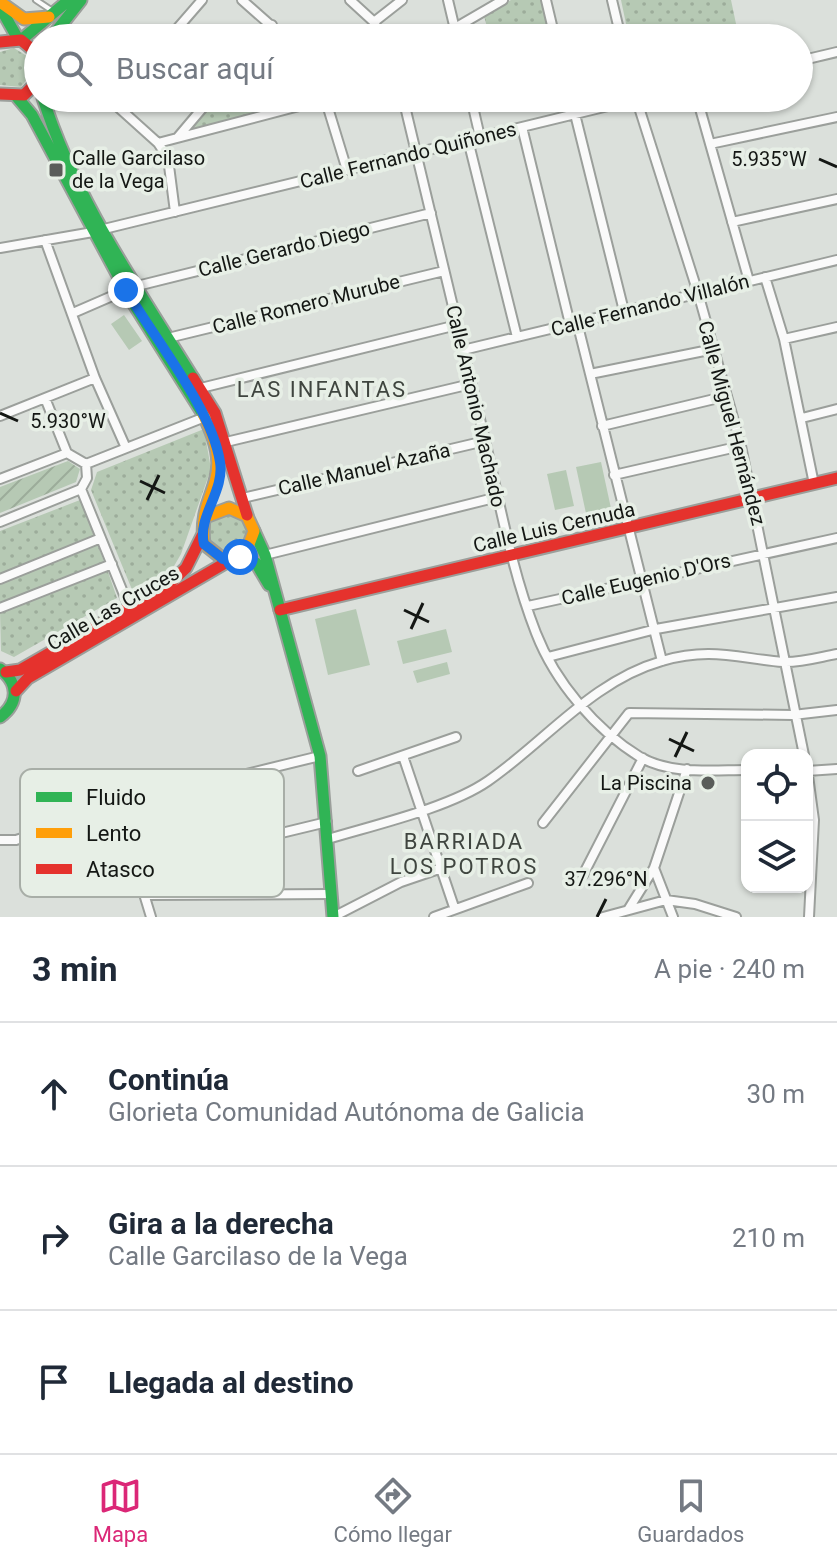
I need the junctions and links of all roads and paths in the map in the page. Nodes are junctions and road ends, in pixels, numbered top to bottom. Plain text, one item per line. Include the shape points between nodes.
1 (36, 0) edge
2 (81, 0) edge
3 (202, 0) edge
4 (242, 0) edge
5 (350, 0) edge
6 (402, 0) edge
7 (448, 0) edge
8 (503, 0) edge
9 (546, 0) edge
10 (612, 0) edge
11 (67, 1) edge
12 (44, 2) edge
13 (0, 4) edge
14 (54, 15) junction
15 (42, 24) edge
16 (62, 24) edge
17 (181, 24) edge
18 (271, 24) edge
19 (372, 24) edge
20 (383, 24) edge
21 (454, 24) edge
22 (469, 24) edge
23 (552, 24) edge
24 (618, 24) edge
25 (24, 37) edge
26 (20, 40) junction
27 (0, 42) edge
28 (24, 43) edge
29 (837, 52) edge
30 (813, 58) edge
31 (6, 96) edge
32 (24, 109) edge
33 (28, 112) edge
34 (47, 112) edge
35 (126, 112) edge
36 (199, 112) edge
37 (272, 112) edge
38 (329, 112) edge
39 (406, 112) edge
40 (474, 112) edge
41 (584, 112) edge
42 (642, 112) edge
43 (701, 112) edge
44 (576, 114) junction
45 (837, 117) edge
46 (522, 127) junction
47 (178, 137) junction
48 (480, 137) junction
49 (468, 140) junction
50 (158, 143) junction
51 (710, 144) junction
52 (416, 152) junction
53 (347, 170) junction
54 (837, 199) edge
55 (175, 212) junction
56 (431, 213) junction
57 (732, 222) junction
58 (98, 230) junction
59 (45, 240) junction
60 (0, 248) edge
61 (837, 260) edge
62 (444, 271) junction
63 (765, 277) junction
64 (749, 281) junction
65 (131, 288) junction
66 (698, 293) junction
67 (624, 311) junction
68 (73, 313) junction
69 (574, 323) junction
70 (457, 325) junction
71 (837, 327) edge
72 (517, 337) junction
73 (168, 338) junction
74 (784, 339) junction
75 (714, 349) junction
76 (463, 350) junction
77 (590, 374) junction
78 (95, 378) junction
79 (471, 384) junction
80 (201, 388) junction
81 (727, 396) junction
82 (45, 398) junction
83 (837, 409) edge
84 (0, 416) edge
85 (205, 417) junction
86 (802, 418) junction
87 (602, 426) junction
88 (485, 441) junction
89 (226, 442) junction
90 (741, 446) junction
91 (126, 448) junction
92 (67, 453) junction
93 (86, 464) junction
94 (614, 475) junction
95 (837, 478) edge
96 (0, 479) edge
97 (814, 484) junction
98 (81, 489) junction
99 (498, 497) junction
100 (243, 498) junction
101 (754, 498) junction
102 (247, 515) junction
103 (208, 516) junction
104 (0, 522) edge
105 (627, 528) junction
106 (254, 531) junction
107 (202, 536) junction
108 (101, 538) junction
109 (837, 538) edge
110 (765, 553) junction
111 (265, 555) junction
112 (512, 555) junction
113 (236, 558) junction
114 (112, 564) junction
115 (0, 579) edge
116 (643, 579) junction
117 (275, 595) junction
118 (837, 597) edge
119 (528, 606) junction
120 (129, 607) junction
121 (0, 608) edge
122 (774, 608) junction
123 (280, 610) junction
124 (656, 629) junction
125 (837, 654) edge
126 (548, 657) junction
127 (662, 661) junction
128 (785, 662) junction
129 (3, 671) edge
130 (16, 691) junction
131 (582, 704) junction
132 (837, 710) edge
133 (793, 715) junction
134 (1, 718) edge
135 (610, 736) junction
136 (456, 737) dead end
137 (802, 749) edge
138 (320, 756) junction
139 (403, 756) junction
140 (643, 758) junction
141 (267, 769) edge
142 (687, 769) junction
143 (837, 769) edge
144 (741, 770) edge
145 (813, 770) edge
146 (358, 771) dead end
147 (421, 810) junction
148 (813, 813) edge
149 (327, 822) junction
150 (543, 823) dead end
151 (284, 832) edge
152 (20, 839) edge
153 (328, 839) junction
154 (0, 840) edge
155 (654, 868) junction
156 (439, 869) junction
157 (583, 875) dead end
158 (528, 883) dead end
159 (284, 894) edge
160 (331, 894) junction
161 (146, 897) edge
162 (666, 900) junction
163 (454, 907) junction
164 (623, 913) edge
165 (151, 917) edge
166 (333, 917) edge
167 (434, 917) edge
168 (603, 917) edge
169 (673, 917) edge
170 (736, 917) edge
171 (809, 917) edge

1 - 12 lane
2 - 16 main road
3 - 17 street
4 - 18 street
5 - 19 street
6 - 20 street
7 - 21 street
8 - 22 street
9 - 23 street
10 - 24 street
11 - 14 main road
12 - 14 lane
13 - 14 main road via 24,19
13 - 26 main road
14 - 15 main road
25 - 26 main road
26 - 27 main road
26 - 28 main road
29 - 30 street
31 - 32 main road
33 - 58 main road
34 - 58 main road
35 - 50 street
36 - 47 street
37 - 47 street
38 - 53 street
39 - 52 street, Calle Antonio Machado
40 - 48 street
41 - 44 street, Calle Fernando Quiñones
42 - 66 street, Calle Miguel Hernández
43 - 51 street
44 - 46 street, Calle Fernando Quiñones
44 - 67 street
45 - 51 street
46 - 48 street, Calle Fernando Quiñones
46 - 69 street
47 - 50 street
48 - 49 street, Calle Fernando Quiñones
49 - 52 street, Calle Fernando Quiñones
49 - 72 street
50 - 55 street via 168,158
51 - 57 street
52 - 53 street, Calle Fernando Quiñones
52 - 56 street, Calle Antonio Machado
53 - 55 street, Calle Fernando Quiñones
54 - 57 street
55 - 58 street, Calle Fernando Quiñones
56 - 62 street, Calle Antonio Machado
56 - 65 street, Calle Gerardo Diego
57 - 64 street
58 - 59 street, Calle Fernando Quiñones
58 - 65 main road
59 - 60 street, Calle Fernando Quiñones
59 - 68 street
61 - 63 street, Calle Fernando Villalón
62 - 70 street, Calle Antonio Machado
62 - 73 street, Calle Romero Murube
63 - 64 street, Calle Fernando Villalón
63 - 74 street
64 - 66 street, Calle Fernando Villalón
65 - 68 street, Calle Gerardo Diego
65 - 73 main road
65 - 85 main road
66 - 67 street, Calle Fernando Villalón
66 - 75 street, Calle Miguel Hernández
67 - 69 street, Calle Fernando Villalón
68 - 78 street
69 - 72 street, Calle Fernando Villalón
69 - 77 street
70 - 76 street, Calle Antonio Machado
70 - 80 street
71 - 74 street
72 - 76 street, Calle Fernando Villalón
73 - 80 main road
74 - 86 street
75 - 77 street
75 - 81 street, Calle Miguel Hernández
76 - 79 street, Calle Antonio Machado
77 - 87 street
78 - 82 street
78 - 91 street
79 - 88 street, Calle Antonio Machado
79 - 89 street
80 - 89 main road
81 - 87 street
81 - 90 street, Calle Miguel Hernández
82 - 84 street
82 - 92 street
83 - 86 street
85 - 91 street
85 - 103 main road via 221,464
86 - 97 street
87 - 94 street
88 - 99 street, Calle Antonio Machado
88 - 100 street, Calle Manuel Azaña
89 - 100 main road
90 - 94 street
90 - 101 street, Calle Miguel Hernández
91 - 93 street
92 - 93 street
92 - 96 street
93 - 98 street
94 - 105 street
95 - 97 main road, Calle Luis Cernuda
97 - 101 main road, Calle Luis Cernuda
98 - 104 street
98 - 108 street
99 - 111 street
99 - 112 street, Calle Antonio Machado
100 - 102 main road
101 - 105 main road, Calle Luis Cernuda
101 - 110 street, Calle Miguel Hernández
102 - 103 main road via 223,507
102 - 106 main road
103 - 107 main road
105 - 112 main road, Calle Luis Cernuda
105 - 116 street
106 - 111 main road
106 - 113 main road via 251,546
107 - 113 main road via 209,551
107 - 120 main road, Calle Las Cruces via 180,576
108 - 114 street
108 - 115 street
109 - 110 street, Calle Eugenio D'Ors
110 - 116 street, Calle Eugenio D'Ors
110 - 122 street, Calle Miguel Hernández
111 - 117 main road
112 - 119 street, Calle Antonio Machado
112 - 123 main road, Calle Luis Cernuda
113 - 117 main road via 256,563
113 - 130 main road, Calle Las Cruces via 28,678
114 - 120 street
114 - 121 street
116 - 119 street, Calle Eugenio D'Ors
116 - 124 street
117 - 123 main road
118 - 122 street
119 - 126 street, Calle Antonio Machado
120 - 129 main road, Calle Las Cruces via 20,670
122 - 124 street
122 - 128 street, Calle Miguel Hernández
123 - 138 main road
124 - 126 street
124 - 127 street
125 - 128 street
126 - 131 street, Calle Antonio Machado
127 - 128 street via 739,653
127 - 131 street via 628,674
128 - 133 street, Calle Miguel Hernández
129 - 130 main road
130 - 134 main road via 13,706
131 - 135 street, Calle Antonio Machado
131 - 147 street via 485,784
132 - 133 street
133 - 135 street via 629,713
133 - 137 street, Calle Miguel Hernández
135 - 140 street, Calle Antonio Machado
135 - 150 street
136 - 139 street
138 - 141 street
138 - 149 main road
139 - 146 street
139 - 147 street
140 - 142 street, Calle Antonio Machado
140 - 157 street
142 - 144 street, Calle Antonio Machado
142 - 155 street
143 - 145 street
147 - 153 street
147 - 156 street
148 - 171 street
149 - 151 street
149 - 153 main road
152 - 154 street
153 - 160 main road
155 - 162 street
155 - 164 street
156 - 163 street
156 - 166 street
158 - 163 street
159 - 160 street
160 - 166 main road
161 - 165 street
162 - 164 street
162 - 169 street
162 - 170 street
163 - 167 street
164 - 168 street

